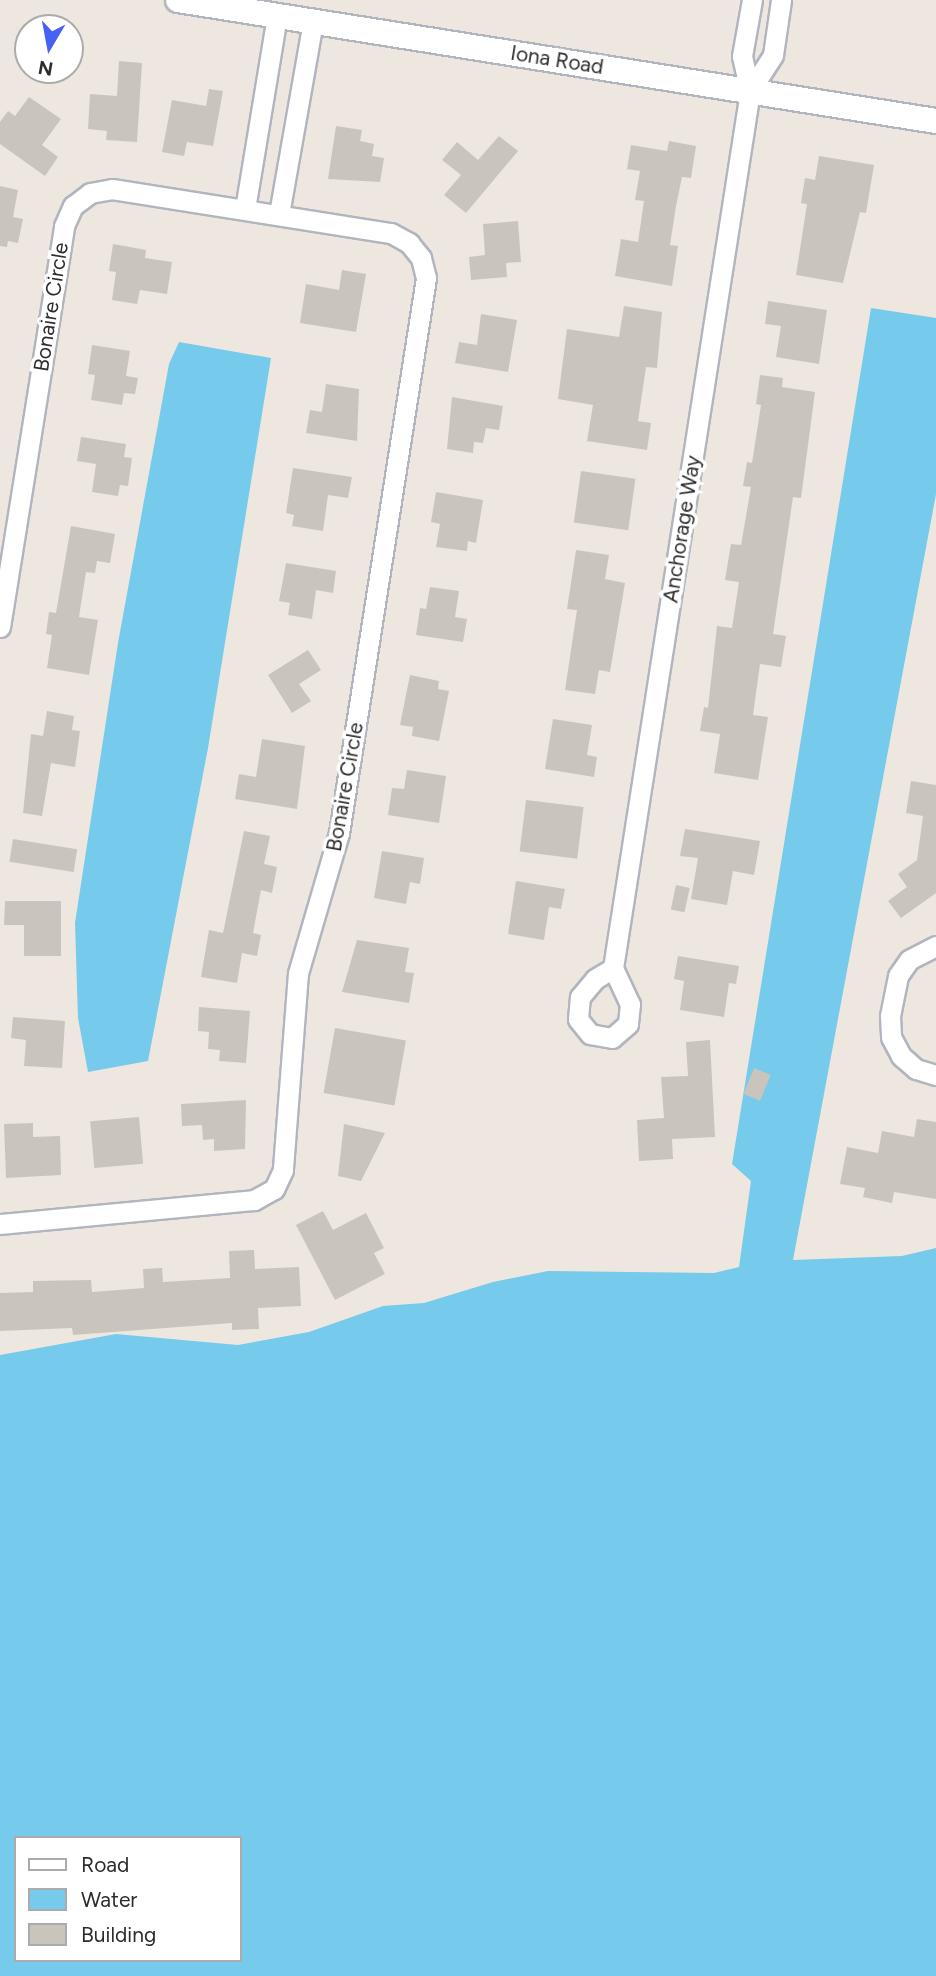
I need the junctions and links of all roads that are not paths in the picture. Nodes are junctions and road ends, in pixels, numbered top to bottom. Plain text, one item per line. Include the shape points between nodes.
1 (178, 0) edge
2 (752, 0) edge
3 (781, 0) edge
4 (277, 16) junction
5 (313, 21) junction
6 (750, 91) junction
7 (936, 121) edge
8 (245, 209) junction
9 (279, 214) junction
10 (0, 627) edge
11 (936, 946) edge
12 (613, 968) dead end
13 (936, 1075) edge
14 (0, 1224) edge

1 - 4 street, Iona Road
2 - 6 street via 742,57
3 - 6 street via 773,55
4 - 5 street, Iona Road
4 - 8 street
5 - 6 street, Iona Road
5 - 9 street
6 - 7 street, Iona Road
6 - 12 street, Anchorage Way
8 - 9 street, Bonaire Circle
8 - 10 street, Bonaire Circle via 112,189 90,193 73,206 64,226
9 - 14 street, Bonaire Circle via 391,233 409,243 421,258 426,278 339,833 298,973 283,1170 274,1189 254,1200
11 - 13 street via 926,948 903,968 890,1016 891,1037 901,1056 916,1069

